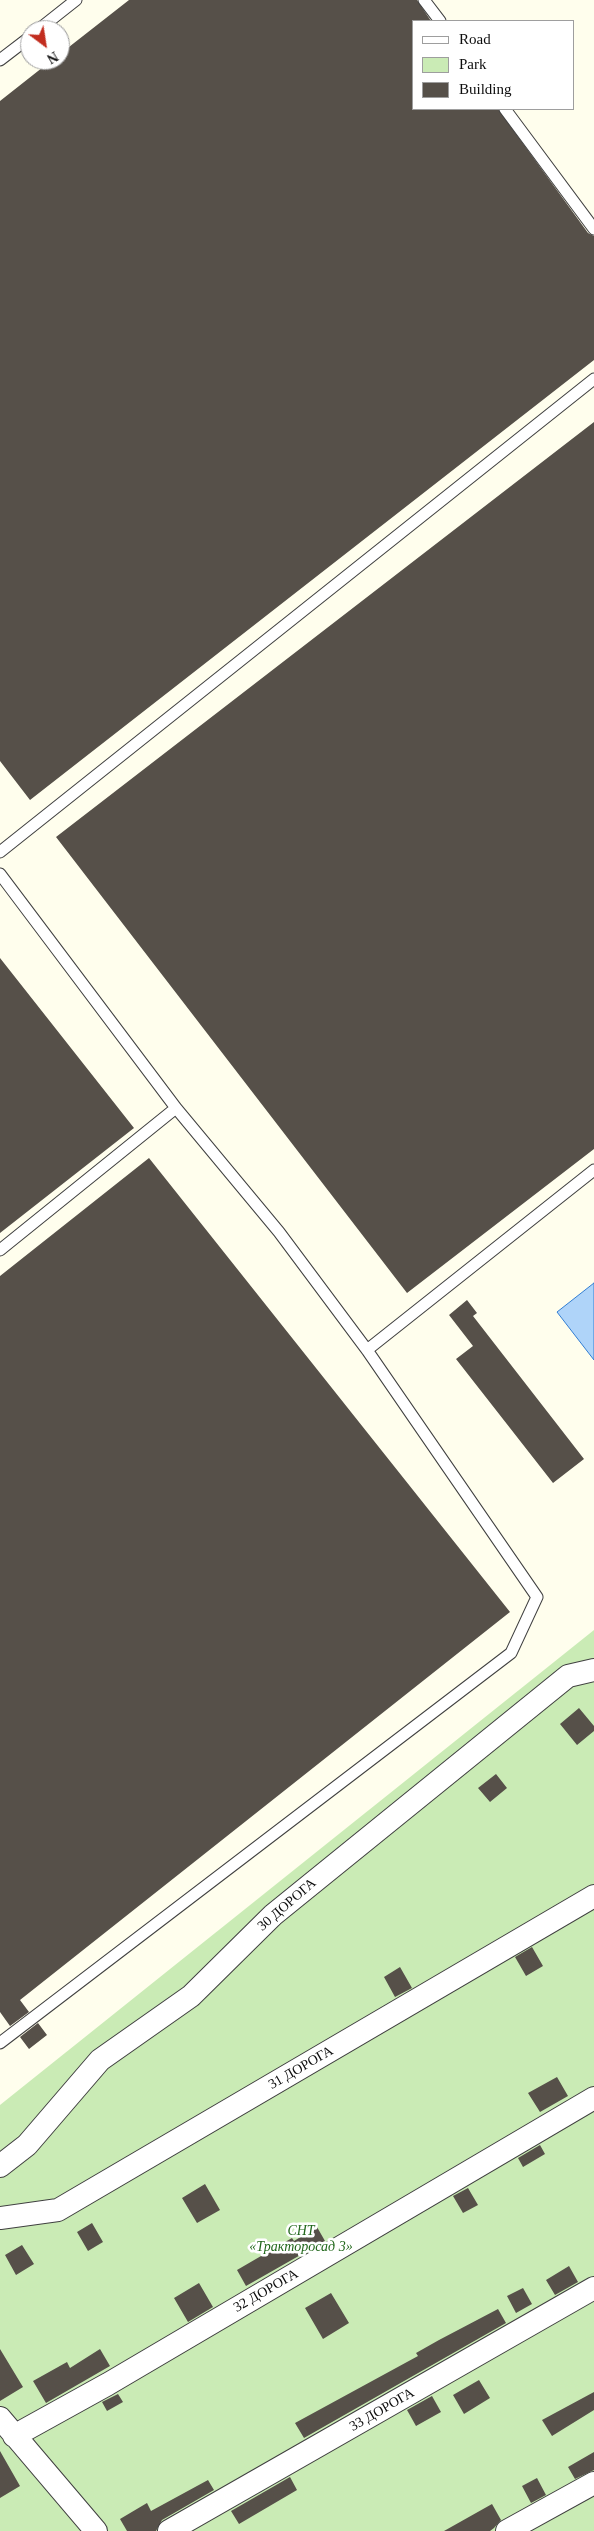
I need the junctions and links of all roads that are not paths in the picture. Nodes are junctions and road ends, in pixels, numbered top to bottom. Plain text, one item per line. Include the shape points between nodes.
1 (76, 0) edge
2 (424, 0) edge
3 (51, 20) edge
4 (439, 20) edge
5 (20, 44) edge
6 (0, 60) edge
7 (506, 110) edge
8 (594, 229) edge
9 (594, 379) edge
10 (0, 852) edge
11 (0, 874) edge
12 (176, 1108) junction
13 (594, 1170) edge
14 (0, 1250) edge
15 (367, 1350) junction
16 (594, 1670) edge
17 (594, 1896) edge
18 (0, 2043) edge
19 (594, 2098) edge
20 (0, 2166) edge
21 (0, 2218) edge
22 (594, 2288) edge
23 (0, 2418) edge
24 (14, 2436) junction
25 (594, 2483) edge
26 (96, 2531) edge
27 (170, 2531) edge
28 (507, 2531) edge

1 - 3 lane
2 - 4 lane
5 - 6 lane
7 - 8 lane
9 - 10 lane
11 - 12 lane
12 - 14 lane
12 - 15 lane via 279,1232
13 - 15 lane
15 - 18 lane via 537,1597 511,1653
16 - 20 street, 30 ДОРОГА via 568,1676 273,1915 191,1996 100,2060 27,2144
17 - 21 street, 31 ДОРОГА via 58,2210
19 - 24 street, 32 ДОРОГА
22 - 27 street, 33 ДОРОГА
23 - 24 street
24 - 26 street
25 - 28 street

